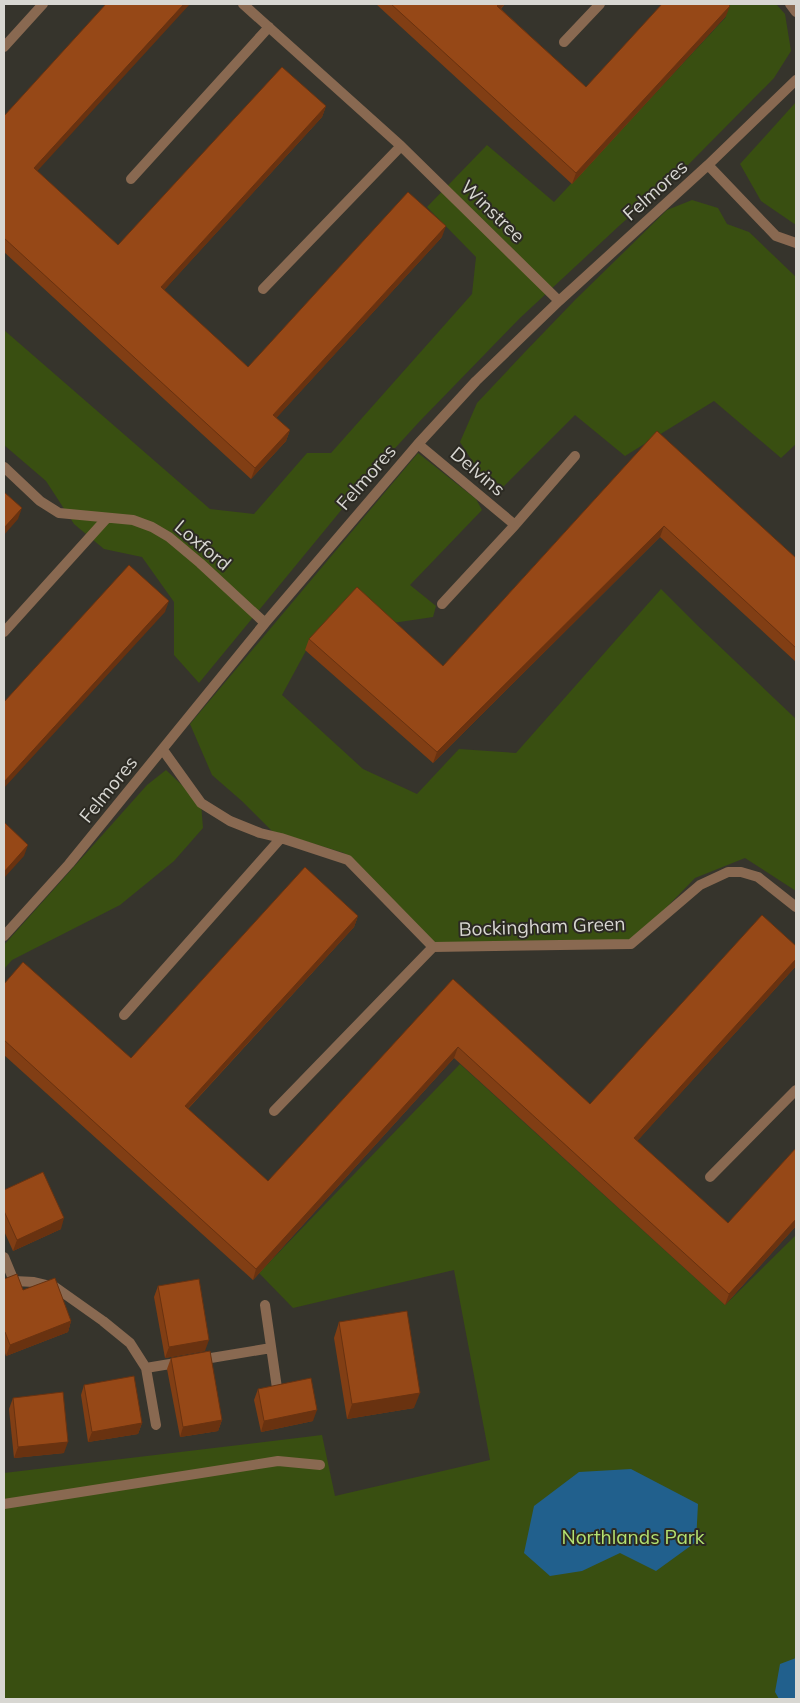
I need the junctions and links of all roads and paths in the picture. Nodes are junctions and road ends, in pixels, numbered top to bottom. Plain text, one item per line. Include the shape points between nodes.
1 (43, 4) edge
2 (243, 4) edge
3 (600, 4) edge
4 (790, 4) edge
5 (796, 12) edge
6 (269, 27) junction
7 (564, 42) dead end
8 (4, 47) edge
9 (796, 80) edge
10 (401, 146) junction
11 (708, 166) junction
12 (131, 179) dead end
13 (796, 242) edge
14 (263, 289) dead end
15 (559, 301) junction
16 (418, 444) junction
17 (575, 456) dead end
18 (4, 467) edge
19 (107, 518) junction
20 (515, 525) junction
21 (442, 604) dead end
22 (265, 624) junction
23 (4, 632) edge
24 (163, 750) junction
25 (281, 838) junction
26 (796, 908) edge
27 (4, 936) edge
28 (433, 947) junction
29 (124, 1015) dead end
30 (796, 1090) edge
31 (274, 1111) dead end
32 (710, 1177) dead end
33 (4, 1257) edge
34 (9, 1283) edge
35 (265, 1306) dead end
36 (272, 1348) junction
37 (146, 1368) junction
38 (278, 1395) edge
39 (156, 1425) dead end
40 (320, 1465) dead end
41 (4, 1504) edge

1 - 8 street
2 - 6 street, Winstree
3 - 7 street
4 - 5 street
6 - 10 street, Winstree
6 - 12 street
9 - 11 street, Felmores
10 - 14 street
10 - 15 street, Winstree
11 - 13 street via 776,236
11 - 15 street, Felmores
15 - 16 street, Felmores via 476,381
16 - 20 street, Delvins
16 - 22 street, Felmores
17 - 20 street
18 - 19 street, Loxford via 40,501 60,513
19 - 22 street, Loxford via 133,520 169,537
19 - 23 street
20 - 21 street
22 - 24 street, Felmores
24 - 25 street, Bockingham Green via 201,803 230,820
24 - 27 street, Felmores via 69,864
25 - 28 street, Bockingham Green via 348,860
25 - 29 street
26 - 28 street, Bockingham Green via 758,877 728,872 700,885 630,944
28 - 31 street, Bockingham Green
30 - 32 street
33 - 34 street
34 - 37 street via 34,1282 55,1287 130,1343
35 - 36 street
36 - 37 street
36 - 38 street
37 - 39 street
40 - 41 street via 278,1461

